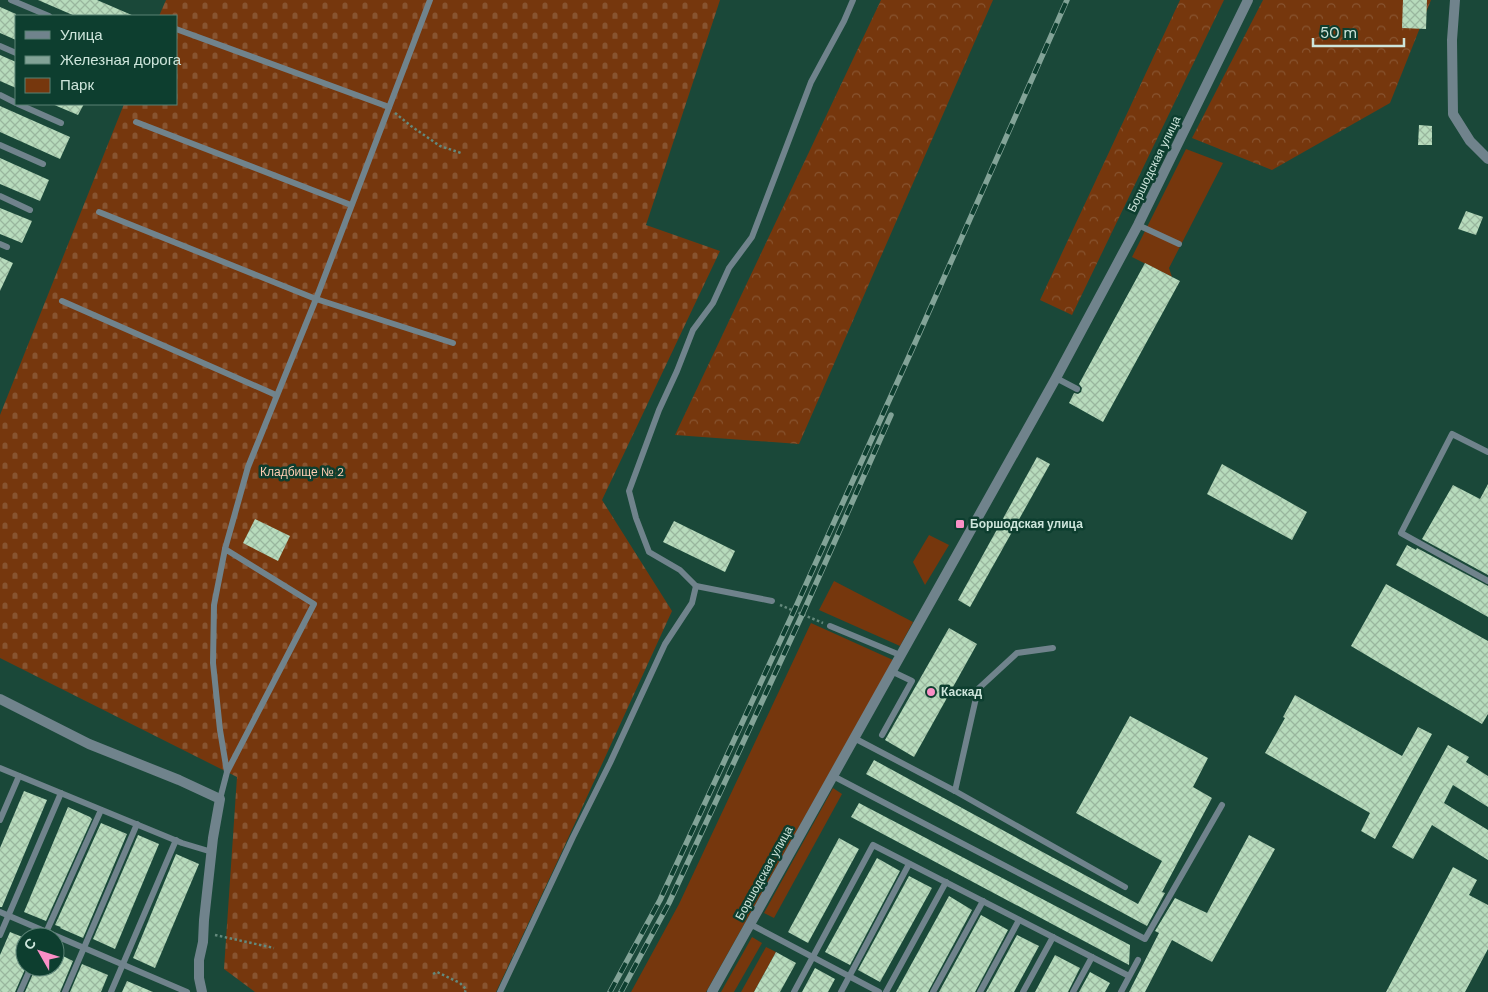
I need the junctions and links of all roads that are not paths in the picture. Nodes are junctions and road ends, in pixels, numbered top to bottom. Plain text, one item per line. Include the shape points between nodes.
1 (11, 0) edge
2 (430, 0) edge
3 (854, 0) edge
4 (1248, 0) edge
5 (1455, 0) edge
6 (46, 15) edge
7 (178, 30) edge
8 (0, 46) edge
9 (15, 53) edge
10 (0, 95) edge
11 (15, 102) edge
12 (21, 105) edge
13 (389, 107) junction
14 (136, 122) dead end
15 (61, 124) dead end
16 (0, 145) edge
17 (1488, 158) edge
18 (43, 164) dead end
19 (0, 196) edge
20 (351, 205) junction
21 (30, 210) dead end
22 (99, 212) dead end
23 (1138, 225) junction
24 (0, 244) edge
25 (1179, 244) dead end
26 (7, 246) dead end
27 (316, 299) junction
28 (62, 302) dead end
29 (453, 343) dead end
30 (1056, 378) junction
31 (1076, 389) dead end
32 (276, 395) junction
33 (1488, 452) edge
34 (225, 549) junction
35 (1488, 580) edge
36 (696, 586) junction
37 (772, 601) road end
38 (830, 626) road end
39 (1053, 648) dead end
40 (900, 655) junction
41 (892, 671) junction
42 (0, 699) edge
43 (882, 735) dead end
44 (854, 738) junction
45 (0, 768) edge
46 (227, 772) junction
47 (19, 776) junction
48 (833, 776) junction
49 (954, 791) junction
50 (62, 793) junction
51 (220, 799) junction
52 (1222, 805) dead end
53 (101, 810) junction
54 (0, 820) edge
55 (137, 824) junction
56 (176, 840) junction
57 (212, 852) junction
58 (910, 864) junction
59 (946, 882) junction
60 (1125, 886) dead end
61 (983, 902) junction
62 (0, 912) edge
63 (8, 916) junction
64 (1019, 920) junction
65 (750, 924) junction
66 (31, 927) edge
67 (48, 927) edge
68 (0, 935) edge
69 (1053, 937) junction
70 (65, 941) edge
71 (84, 948) junction
72 (812, 957) junction
73 (1092, 958) junction
74 (1138, 960) dead end
75 (123, 965) junction
76 (849, 976) junction
77 (1129, 976) junction
78 (27, 977) edge
79 (170, 985) junction
80 (20, 992) edge
81 (65, 992) edge
82 (111, 992) edge
83 (166, 992) edge
84 (187, 992) edge
85 (202, 992) edge
86 (500, 992) edge
87 (712, 992) edge
88 (794, 992) edge
89 (841, 992) edge
90 (879, 992) edge
91 (886, 992) edge
92 (933, 992) edge
93 (980, 992) edge
94 (1023, 992) edge
95 (1073, 992) edge
96 (1121, 992) edge

1 - 6 lane
2 - 13 lane
3 - 36 lane via 811,82 752,237 693,330 629,491 649,552 680,570
4 - 23 street, Боршодская улица
5 - 17 street via 1453,114 1470,140
7 - 13 lane
8 - 9 lane
10 - 11 lane
12 - 15 lane
13 - 20 lane
14 - 20 lane
16 - 18 lane
19 - 21 lane
20 - 27 lane
22 - 27 lane
23 - 25 lane
23 - 30 street, Боршодская улица
24 - 26 lane
27 - 29 lane
27 - 32 lane
28 - 32 lane
30 - 31 lane
30 - 40 street, Боршодская улица
32 - 34 lane via 248,467
33 - 35 lane via 1452,434 1402,533
34 - 46 lane via 214,605 213,663
34 - 46 lane via 314,604
36 - 37 lane
36 - 86 lane via 692,603 665,644
38 - 40 lane
39 - 49 lane via 1017,653 978,689
40 - 41 street, Боршодская улица
41 - 43 lane via 912,681
41 - 44 street, Боршодская улица
42 - 51 street via 89,744
44 - 48 street, Боршодская улица
44 - 49 lane
45 - 47 lane
46 - 51 lane
47 - 50 lane
47 - 54 lane
48 - 52 lane via 1145,938
48 - 65 street, Боршодская улица
49 - 60 lane
50 - 53 lane
50 - 63 lane
51 - 57 street
53 - 55 lane
53 - 67 lane
55 - 56 lane
55 - 71 lane
56 - 57 lane
56 - 75 lane
57 - 85 street via 199,960
58 - 59 lane
58 - 72 lane via 873,845
58 - 76 lane
59 - 61 lane
59 - 91 lane
61 - 64 lane
61 - 92 lane
62 - 63 lane
63 - 66 lane
63 - 68 lane
64 - 69 lane
64 - 93 lane
65 - 72 lane
65 - 87 street, Боршодская улица
69 - 73 lane
69 - 94 lane
70 - 71 lane
71 - 75 lane
71 - 81 lane
72 - 76 lane
72 - 88 lane
73 - 77 lane
73 - 95 lane
74 - 77 lane
75 - 79 lane
75 - 82 lane
76 - 89 lane
76 - 90 lane
77 - 96 lane
78 - 80 lane
79 - 83 lane
79 - 84 lane

